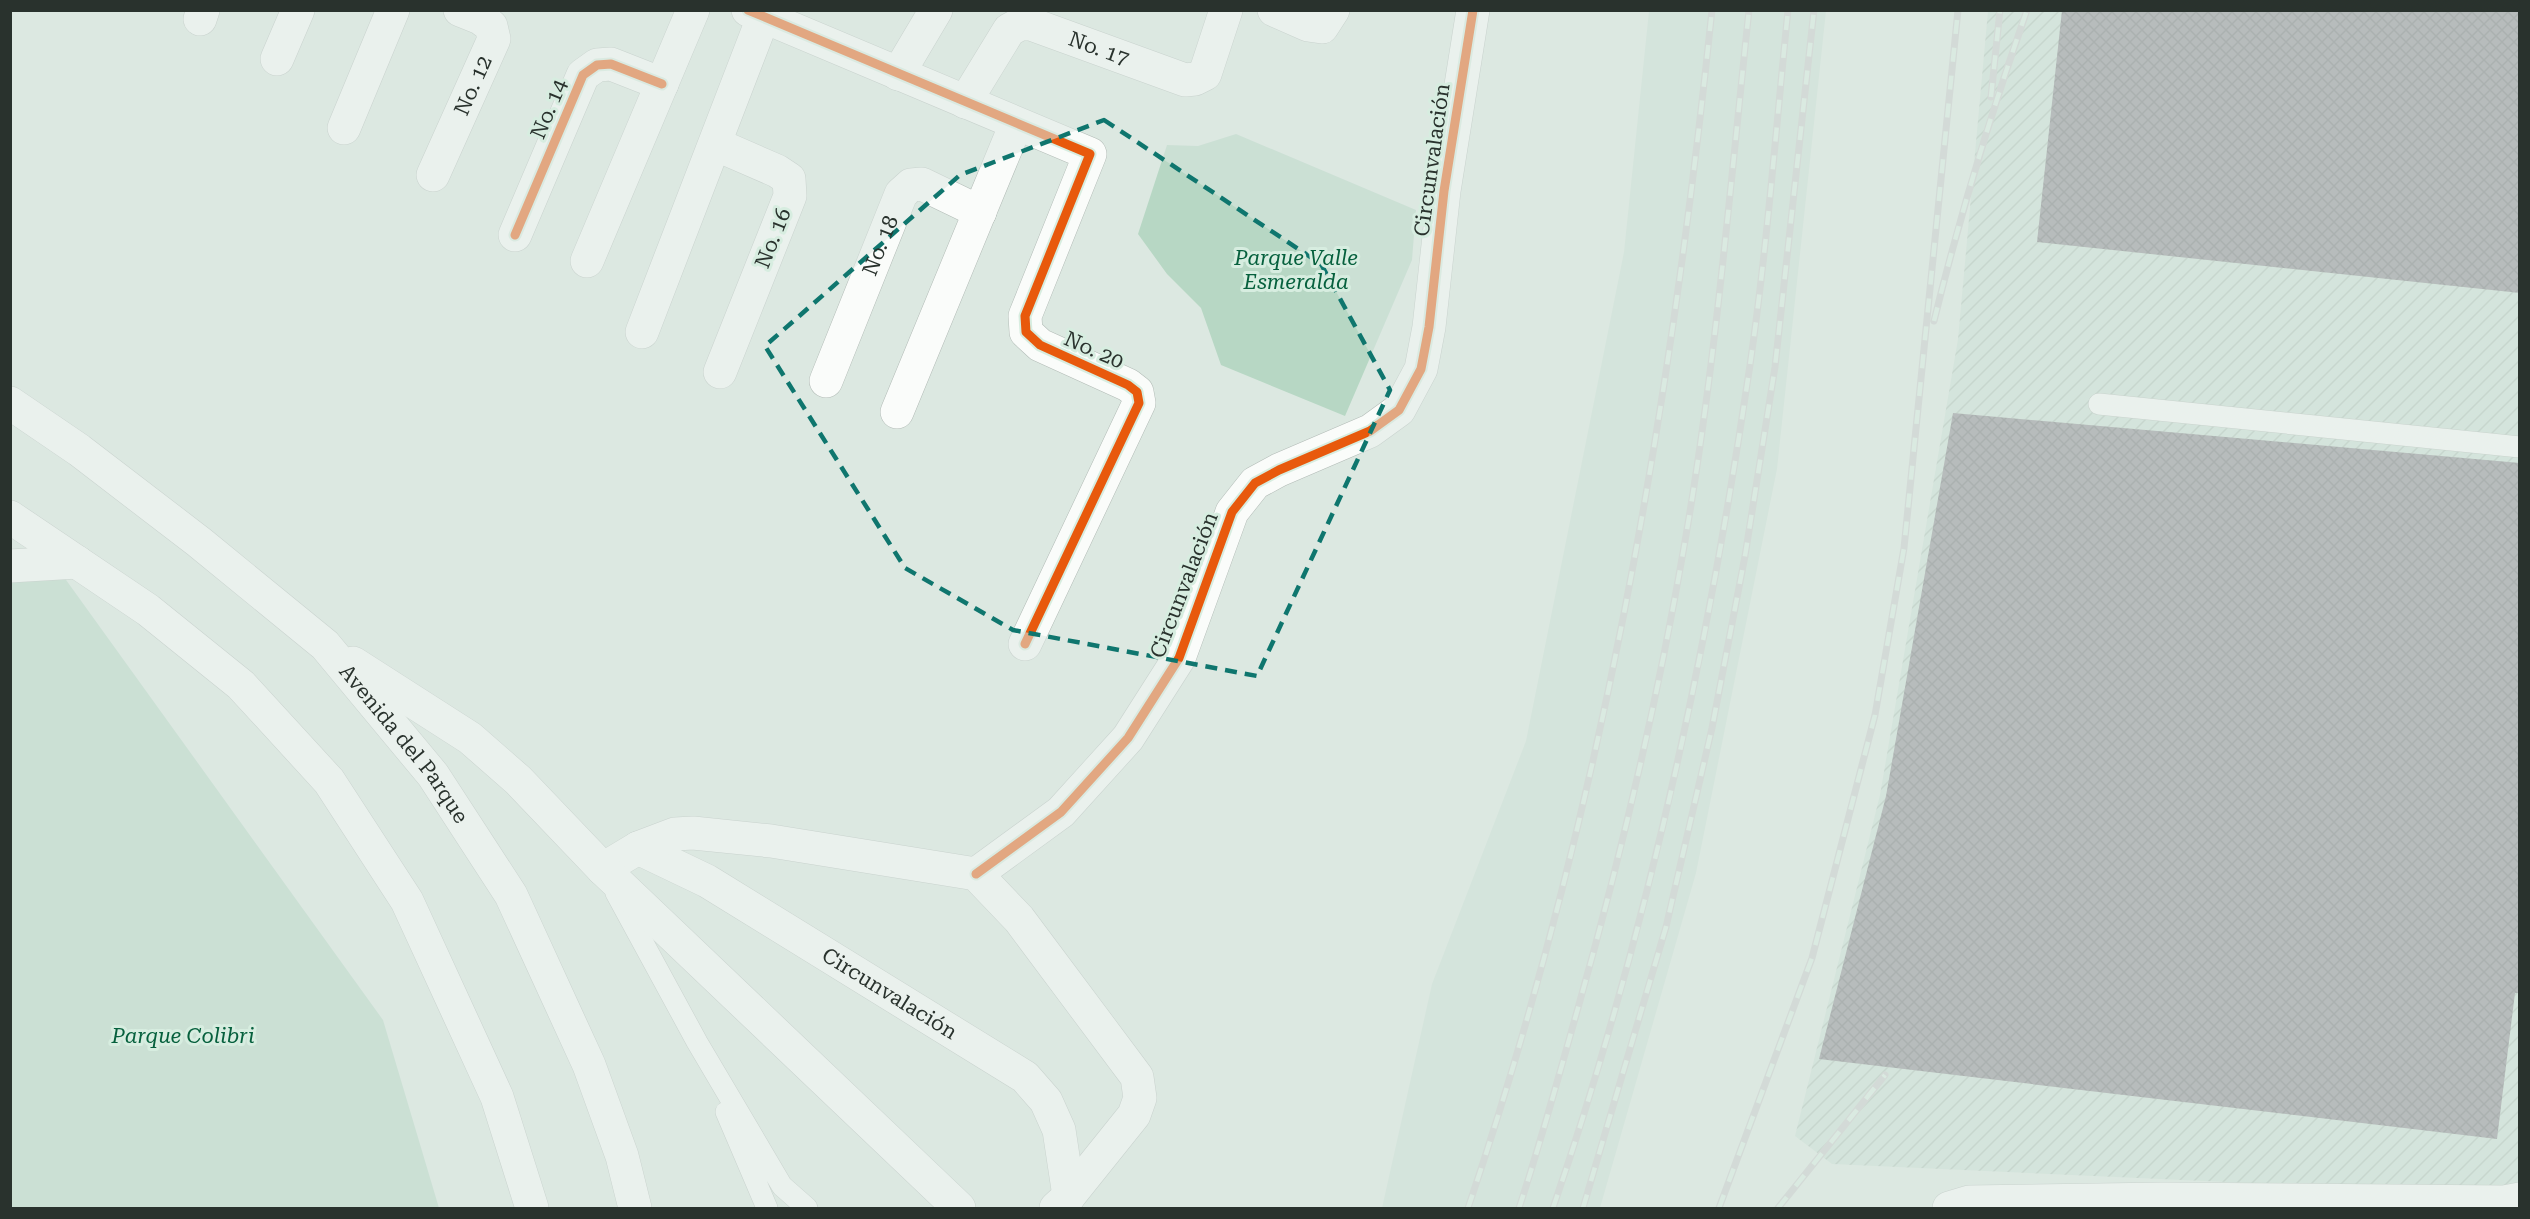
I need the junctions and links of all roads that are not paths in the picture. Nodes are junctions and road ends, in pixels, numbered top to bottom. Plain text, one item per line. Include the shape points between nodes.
1 (298, 10) edge
2 (393, 10) edge
3 (460, 10) edge
4 (693, 10) edge
5 (936, 10) edge
6 (1226, 10) edge
7 (1274, 10) edge
8 (1333, 10) edge
9 (1473, 10) edge
10 (759, 13) edge
11 (277, 59) dead end
12 (898, 74) junction
13 (662, 84) junction
14 (965, 102) junction
15 (1016, 124) junction
16 (344, 128) dead end
17 (715, 144) junction
18 (433, 175) dead end
19 (980, 212) junction
20 (515, 235) dead end
21 (587, 261) dead end
22 (642, 332) dead end
23 (720, 372) dead end
24 (826, 381) dead end
25 (10, 403) edge
26 (2098, 404) dead end
27 (897, 412) dead end
28 (2520, 447) edge
29 (10, 517) edge
30 (77, 562) junction
31 (10, 566) edge
32 (1025, 644) dead end
33 (325, 645) junction
34 (638, 848) junction
35 (603, 869) junction
36 (976, 874) junction
37 (697, 1042) junction
38 (2520, 1199) edge
39 (1062, 1202) edge
40 (2175, 1204) edge
41 (532, 1209) edge
42 (635, 1209) edge
43 (767, 1209) edge
44 (807, 1209) edge
45 (959, 1209) edge
46 (1949, 1209) edge

1 - 11 street
2 - 16 street
3 - 18 street, No. 12 via 491,26 494,39
4 - 13 street
5 - 12 street
6 - 14 street, No. 17 via 1205,74 1185,80 1031,24 1020,24 1008,30
7 - 8 street via 1308,25 1323,27
9 - 36 street, Circunvalación via 1444,191 1425,348 1421,369 1399,410 1370,431 1255,483 1232,512 1179,658 1128,738 1060,812
10 - 12 street
10 - 17 street
12 - 14 street
13 - 20 street, No. 14 via 611,64 597,65 584,75
13 - 21 street
14 - 15 street
15 - 19 street
15 - 32 street, No. 20 via 1090,154 1025,316 1026,332 1040,345 1128,385 1137,392 1139,403
17 - 22 street
17 - 23 street, No. 16 via 789,179 790,196
19 - 24 street, No. 18 via 922,184 911,185 901,194
19 - 27 street
25 - 33 street, Avenida del Parque via 79,450 199,542
26 - 28 lane
29 - 30 street
30 - 31 street
30 - 41 street via 148,610 241,685 329,781 407,901 497,1097
33 - 35 street via 470,738 518,780
33 - 42 street, Avenida del Parque via 433,775 511,895 589,1065 622,1156
34 - 35 street
34 - 36 street via 675,834 693,833 771,841
34 - 39 street, Circunvalación via 707,881 1025,1077 1046,1101 1059,1130
35 - 37 lane
35 - 45 street
36 - 39 street, Circunvalación via 1019,919 1137,1077 1140,1098 1134,1115
37 - 43 lane
37 - 44 lane via 782,1186
38 - 40 street
40 - 46 street via 1969,1202

